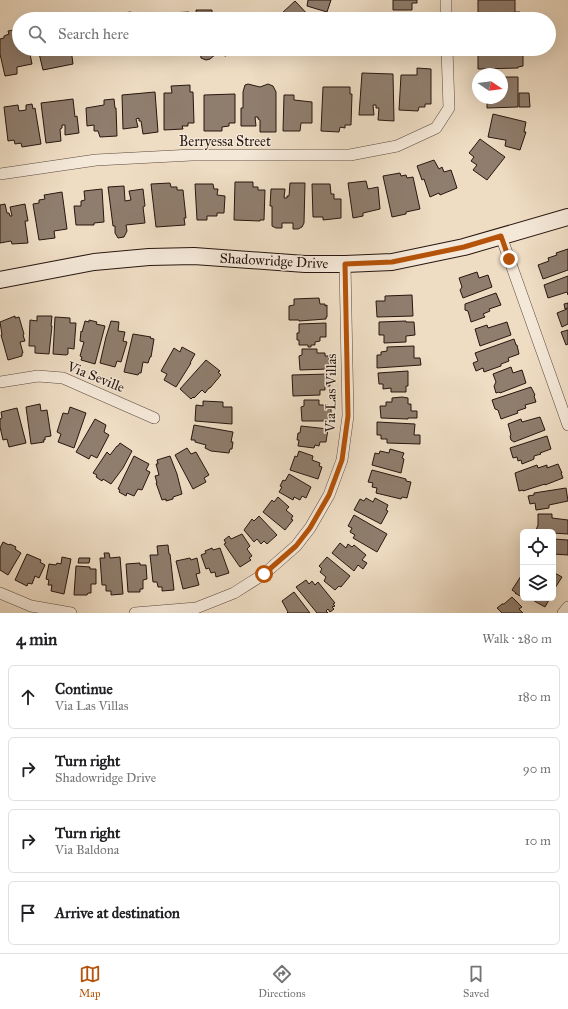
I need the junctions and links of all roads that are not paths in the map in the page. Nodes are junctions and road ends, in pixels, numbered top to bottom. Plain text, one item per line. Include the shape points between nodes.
1 (446, 0) edge
2 (446, 12) edge
3 (447, 56) edge
4 (0, 174) edge
5 (568, 217) edge
6 (501, 236) junction
7 (345, 264) junction
8 (0, 280) edge
9 (0, 382) edge
10 (154, 418) dead end
11 (568, 425) edge
12 (0, 593) edge
13 (568, 607) edge
14 (71, 613) edge
15 (135, 613) edge
16 (563, 613) edge

1 - 2 street
3 - 4 street, Berryessa Street via 449,108 436,128 397,146 350,155 192,155 96,160
5 - 6 street, Shadowridge Drive
6 - 7 street, Shadowridge Drive via 464,247 392,262
6 - 11 street
7 - 8 street, Shadowridge Drive via 305,264 194,256 149,257 94,262
7 - 15 street, Via Las Villas via 348,416 342,460 329,495 310,528 296,546 264,574 234,594 196,608
9 - 10 street, Via Seville via 38,376 63,378
12 - 14 street via 31,606
13 - 16 street

